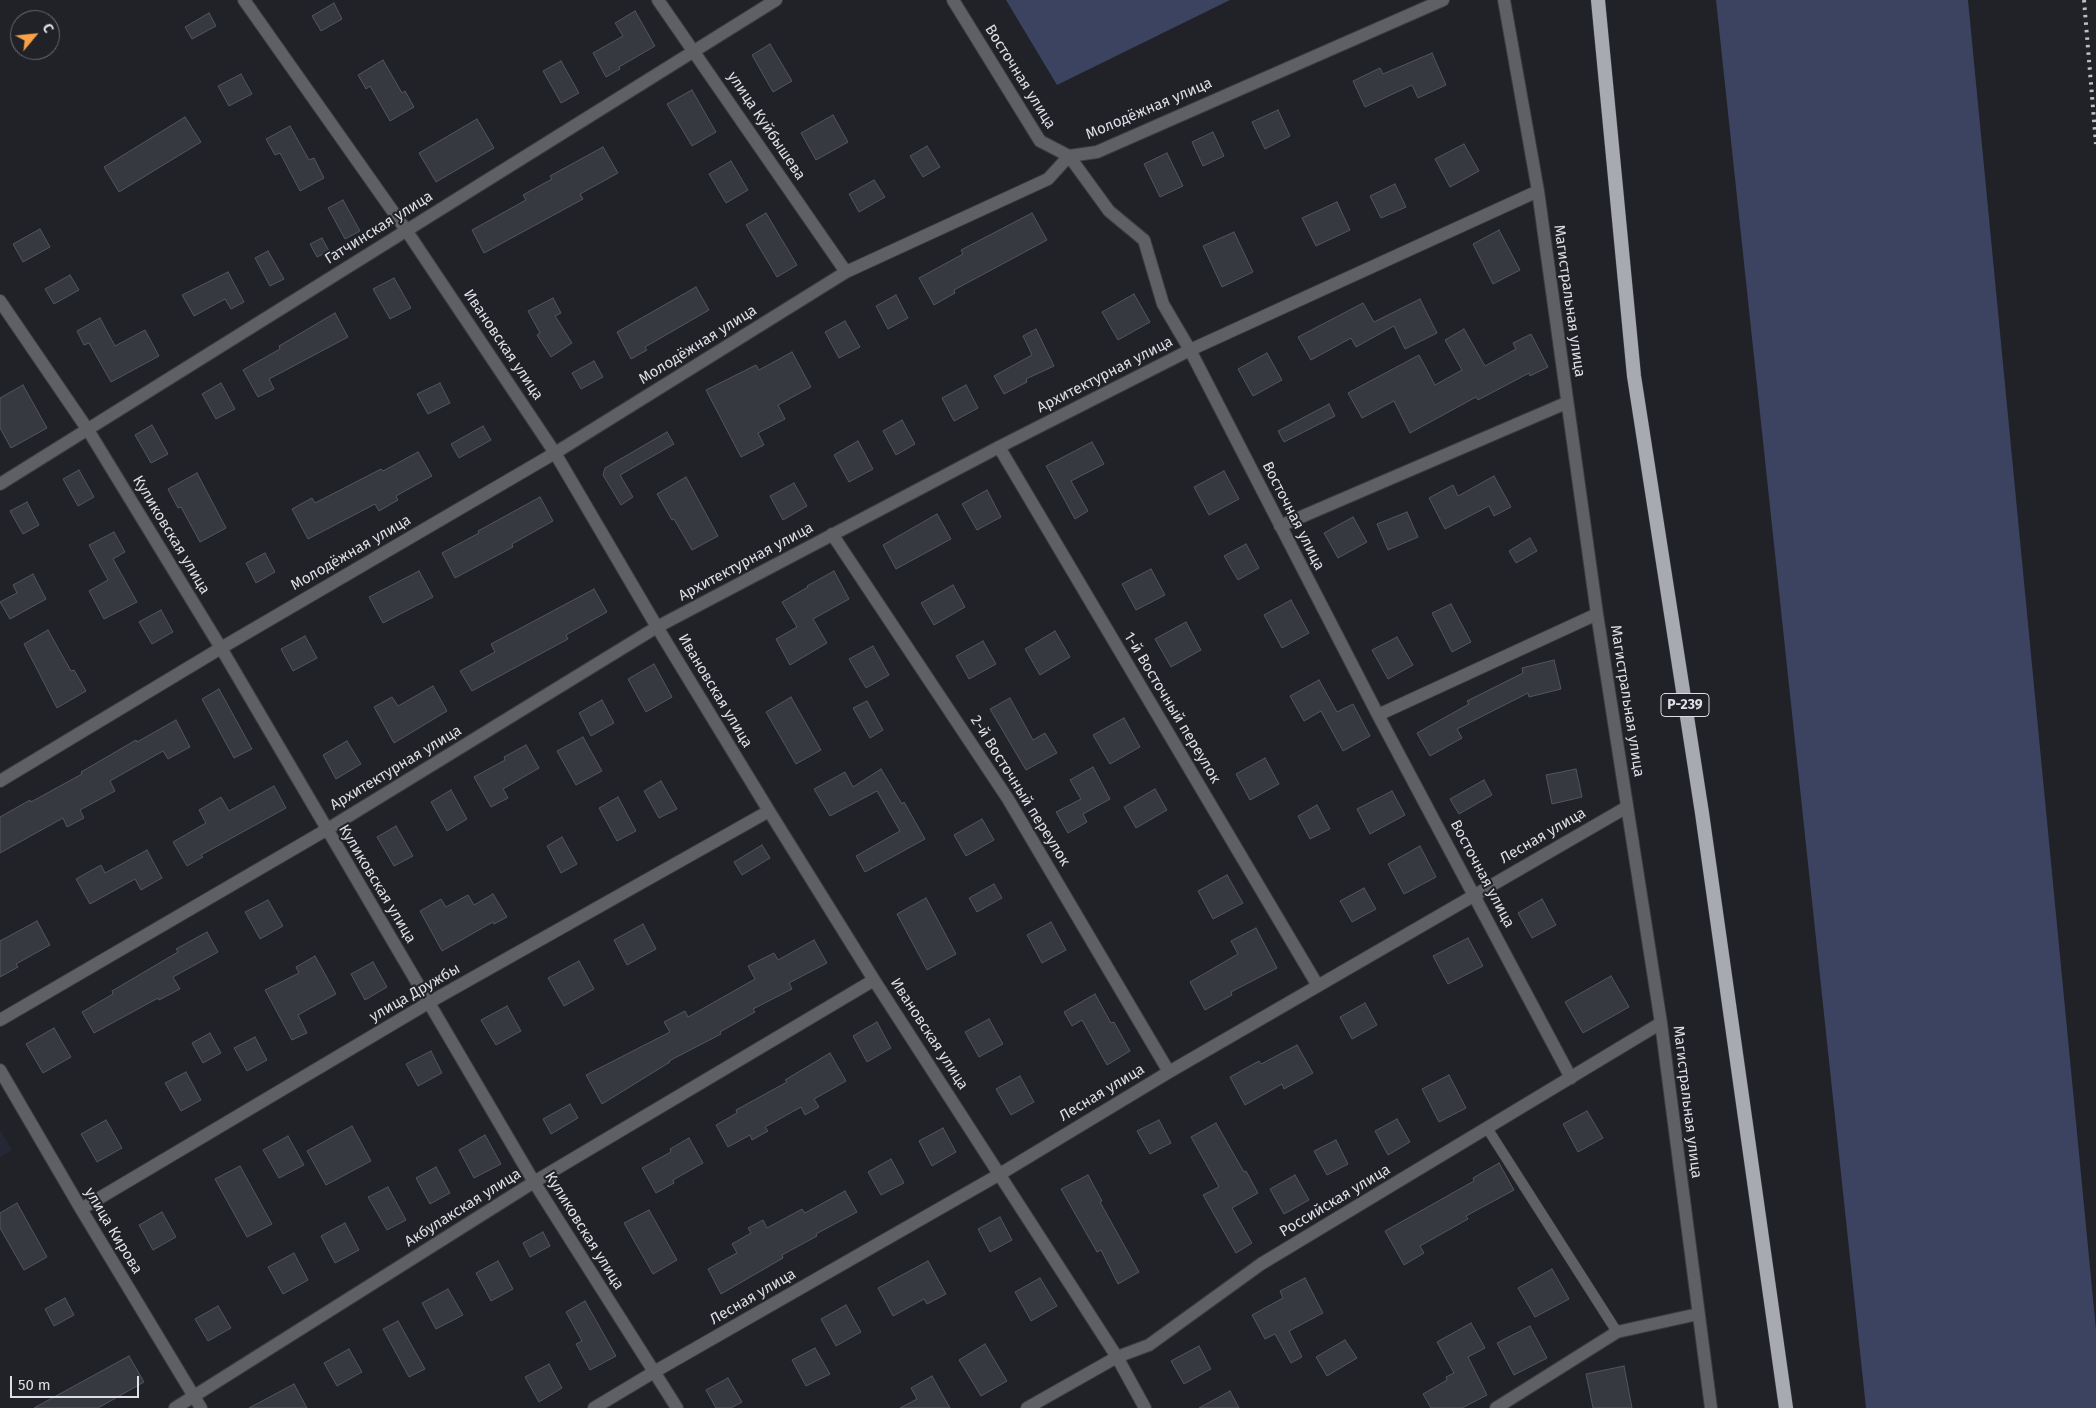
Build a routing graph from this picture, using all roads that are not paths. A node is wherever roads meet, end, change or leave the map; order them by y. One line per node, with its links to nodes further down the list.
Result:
1 (244, 0): 11 (street, Ивановская улица)
2 (658, 0): 8 (street, улица Куйбышева)
3 (776, 0): 8 (street, Гатчинская улица)
4 (952, 0): 9 (street, Восточная улица)
5 (1443, 0): 9 (street, Молодёжная улица)
6 (1504, 0): 10 (street, Магистральная улица)
7 (1598, 0): 55 (highway, Р-239)
8 (695, 51): 11 (street, Гатчинская улица); 12 (street, улица Куйбышева)
9 (1069, 156): 12 (street, Молодёжная улица); 14 (street, Восточная улица)
10 (1538, 191): 14 (street, Архитектурная улица); 15 (street, Магистральная улица)
11 (406, 230): 16 (street, Гатчинская улица); 18 (street, Ивановская улица)
12 (846, 272): 18 (street, Молодёжная улица)
13 (0, 301): 16 (street, Куликовская улица)
14 (1190, 350): 17 (street, Архитектурная улица); 20 (street, Восточная улица)
15 (1566, 403): 20 (street); 22 (street, Магистральная улица)
16 (88, 430): 19 (street, Гатчинская улица); 24 (street, Куликовская улица)
17 (999, 447): 21 (street, Архитектурная улица); 32 (street, 1-й Восточный переулок)
18 (555, 453): 23 (street, Ивановская улица); 24 (street, Молодёжная улица)
19 (0, 484)
20 (1280, 526): 25 (street, Восточная улица)
21 (832, 534): 23 (street, Архитектурная улица); 37 (street, 2-й Восточный переулок)
22 (1597, 614): 25 (street); 27 (street, Магистральная улица)
23 (657, 627): 28 (street, Ивановская улица); 29 (street, Архитектурная улица)
24 (221, 648): 26 (street, Молодёжная улица); 29 (street, Куликовская улица)
25 (1378, 715): 30 (street, Восточная улица)
26 (0, 781)
27 (1627, 807): 30 (street, Лесная улица); 35 (street, Магистральная улица)
28 (769, 811): 31 (street, Ивановская улица); 33 (street, улица Дружбы)
29 (326, 830): 33 (street, Куликовская улица); 34 (street, Архитектурная улица)
30 (1474, 894): 32 (street, Лесная улица); 38 (street, Восточная улица)
31 (874, 980): 40 (street, Ивановская улица); 41 (street, Акбулакская улица)
32 (1318, 986): 37 (street, Лесная улица)
33 (428, 1003): 41 (street, Куликовская улица); 42 (street, улица Дружбы)
34 (0, 1020)
35 (1661, 1023): 38 (street, Российская улица); 43 (street, Магистральная улица)
36 (0, 1070): 42 (street, улица Кирова)
37 (1169, 1072): 40 (street, Лесная улица)
38 (1571, 1078): 39 (street, Российская улица)
39 (1487, 1128): 44 (lane); 45 (street, Российская улица)
40 (1000, 1174): 45 (street, Ивановская улица); 46 (street, Лесная улица)
41 (534, 1182): 46 (street, Куликовская улица); 47 (street, Акбулакская улица)
42 (81, 1209): 47 (street, улица Кирова)
43 (1698, 1314): 44 (street); 54 (street, Магистральная улица)
44 (1617, 1332): 48 (street)
45 (1116, 1357): 52 (street, Российская улица); 53 (street, Ивановская улица)
46 (654, 1372): 50 (street, Лесная улица); 51 (street, Куликовская улица)
47 (198, 1402): 49 (street, Акбулакская улица)
48 (1501, 1407)
49 (175, 1408)
50 (594, 1408)
51 (677, 1408)
52 (1027, 1408)
53 (1145, 1408)
54 (1711, 1408)
55 (1786, 1408)

